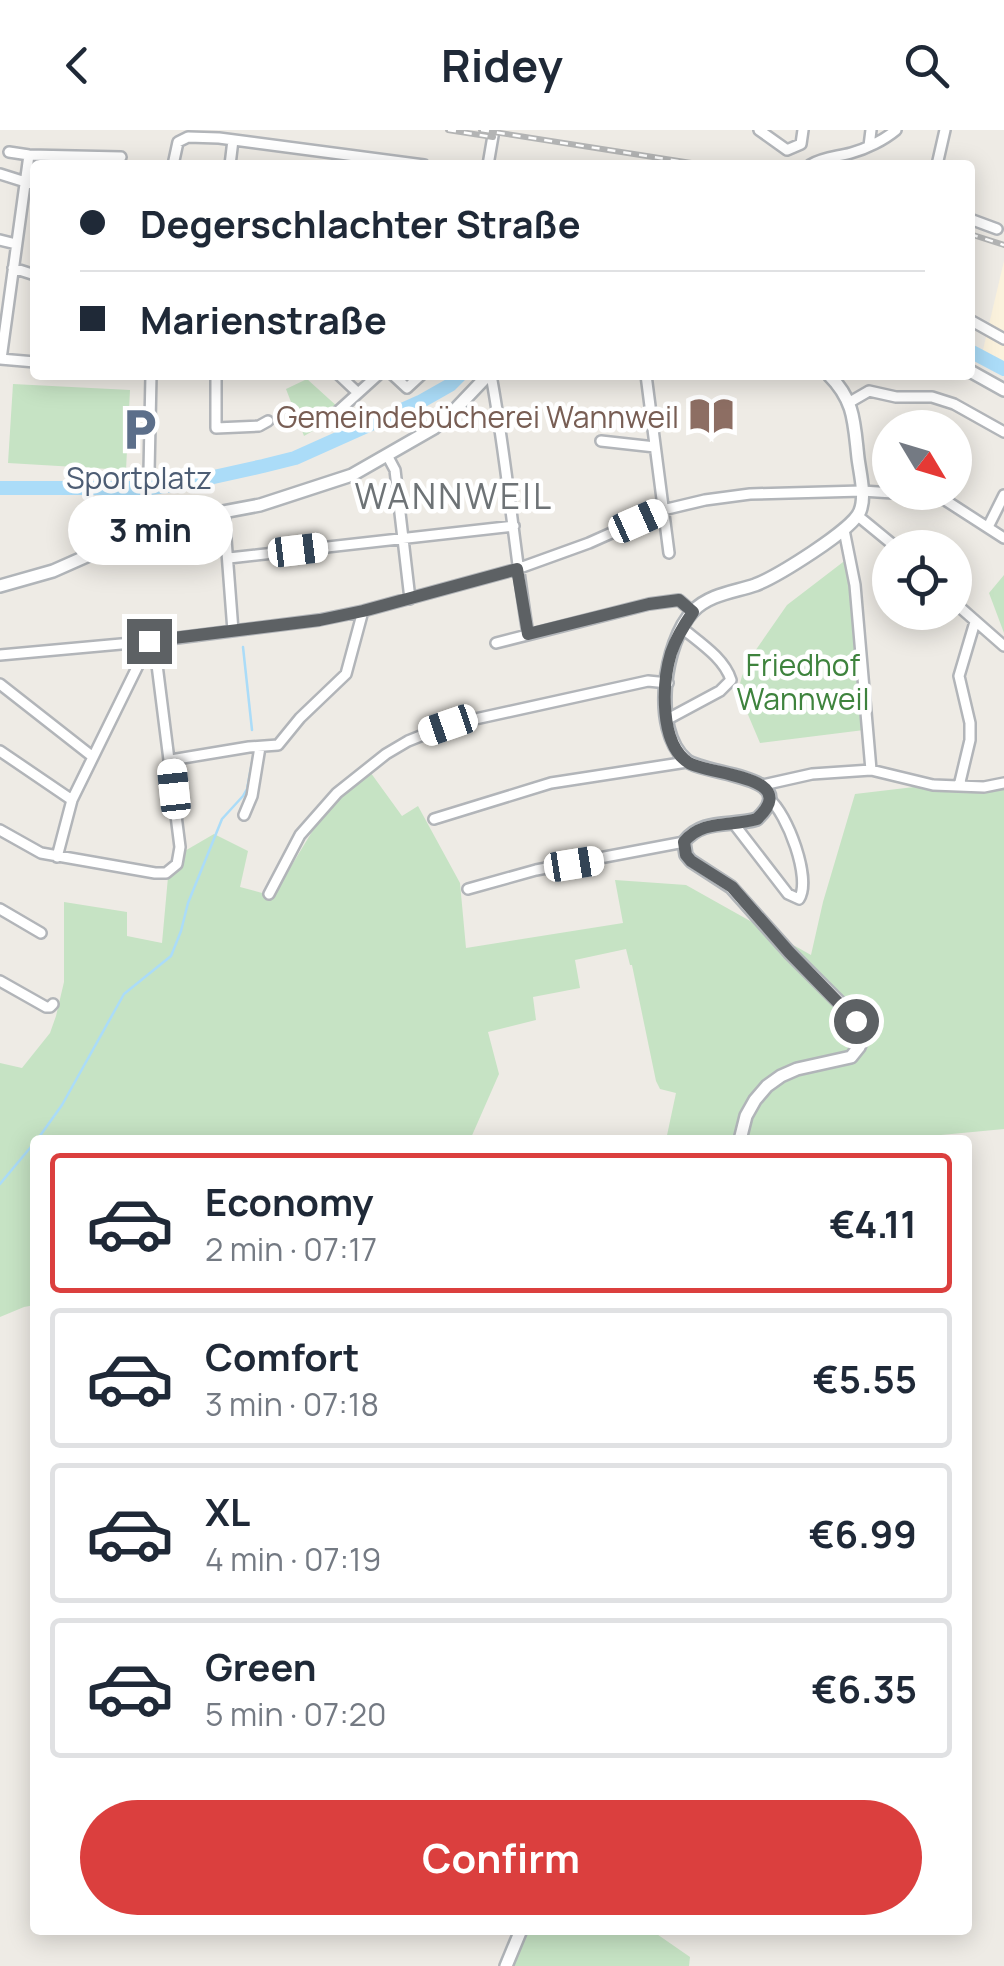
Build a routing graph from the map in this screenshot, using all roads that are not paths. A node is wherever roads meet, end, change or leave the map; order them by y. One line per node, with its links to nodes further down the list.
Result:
1 (759, 130): 2 (street)
2 (802, 130)
3 (870, 130): 8 (street)
4 (896, 130): 8 (street)
5 (945, 130): 17 (street)
6 (494, 131): 15 (street)
7 (233, 140): 12 (street); 13 (street); 14 (street)
8 (869, 146): 16 (street)
9 (9, 152): 10 (street)
10 (29, 155): 11 (street); 19 (street)
11 (121, 157)
12 (174, 160)
13 (231, 160)
14 (352, 160)
15 (489, 160)
16 (821, 160)
17 (938, 160)
18 (0, 174): 19 (street)
19 (30, 183): 23 (street)
20 (975, 222): 21 (street)
21 (996, 229)
22 (0, 240): 23 (street)
23 (16, 244): 24 (street)
24 (13, 268): 25 (street); 26 (street)
25 (30, 273)
26 (5, 284): 29 (street)
27 (975, 323): 28 (street)
28 (1004, 339)
29 (1, 359): 30 (street)
30 (30, 362)
31 (975, 375): 40 (street)
32 (151, 380): 49 (street)
33 (216, 380): 44 (street)
34 (344, 380): 41 (street)
35 (372, 380): 41 (street)
36 (485, 380): 48 (street)
37 (491, 380): 55 (street)
38 (647, 380): 47 (street)
39 (833, 380): 42 (street)
40 (1004, 390)
41 (357, 392): 43 (street)
42 (850, 402): 45 (street); 50 (street)
43 (336, 414)
44 (268, 421)
45 (1004, 432)
46 (601, 441): 47 (street)
47 (656, 447): 52 (street)
48 (387, 455): 53 (street); 59 (street)
49 (149, 472)
50 (862, 491): 52 (street); 54 (street); 56 (street)
51 (1004, 495): 56 (street)
52 (663, 510): 61 (street); 63 (street)
53 (224, 512): 62 (street); 64 (street)
54 (858, 516): 57 (street); 58 (street)
55 (514, 526): 59 (street); 63 (street)
56 (988, 527): 60 (street)
57 (844, 530): 67 (street); 85 (street)
58 (875, 530)
59 (402, 538): 62 (street); 65 (street)
60 (1004, 538)
61 (669, 553)
62 (229, 558): 71 (street)
63 (517, 569): 65 (street); 72 (street)
64 (0, 586)
65 (410, 598): 66 (street)
66 (363, 611): 71 (street); 80 (street)
67 (693, 612): 70 (street); 72 (street)
68 (972, 619): 69 (street)
69 (975, 622): 75 (street); 88 (street)
70 (682, 628): 77 (street); 79 (street)
71 (233, 631): 73 (street)
72 (528, 634): 74 (street)
73 (152, 641): 76 (street); 82 (street); 83 (street)
74 (496, 643)
75 (1004, 646)
76 (0, 656)
77 (668, 683): 79 (street); 98 (street)
78 (0, 684): 82 (street)
79 (666, 720): 84 (street)
80 (260, 747): 83 (street); 91 (street)
81 (0, 751): 90 (street)
82 (93, 757): 90 (street)
83 (171, 760): 96 (street)
84 (687, 762): 87 (street); 92 (street)
85 (871, 770): 87 (street); 88 (street)
86 (1004, 783): 88 (street)
87 (763, 785): 89 (street)
88 (958, 786)
89 (769, 799): 93 (street); 93 (street)
90 (72, 800): 96 (street)
91 (244, 815)
92 (434, 819)
93 (734, 824): 95 (street)
94 (0, 830): 96 (street)
95 (684, 842): 97 (street); 103 (street)
96 (57, 856)
97 (468, 889)
98 (269, 894)
99 (0, 909): 100 (street)
100 (41, 933)
101 (0, 980): 102 (street)
102 (53, 1004)
103 (741, 1135)
104 (519, 1935): 105 (street)
105 (506, 1966)

